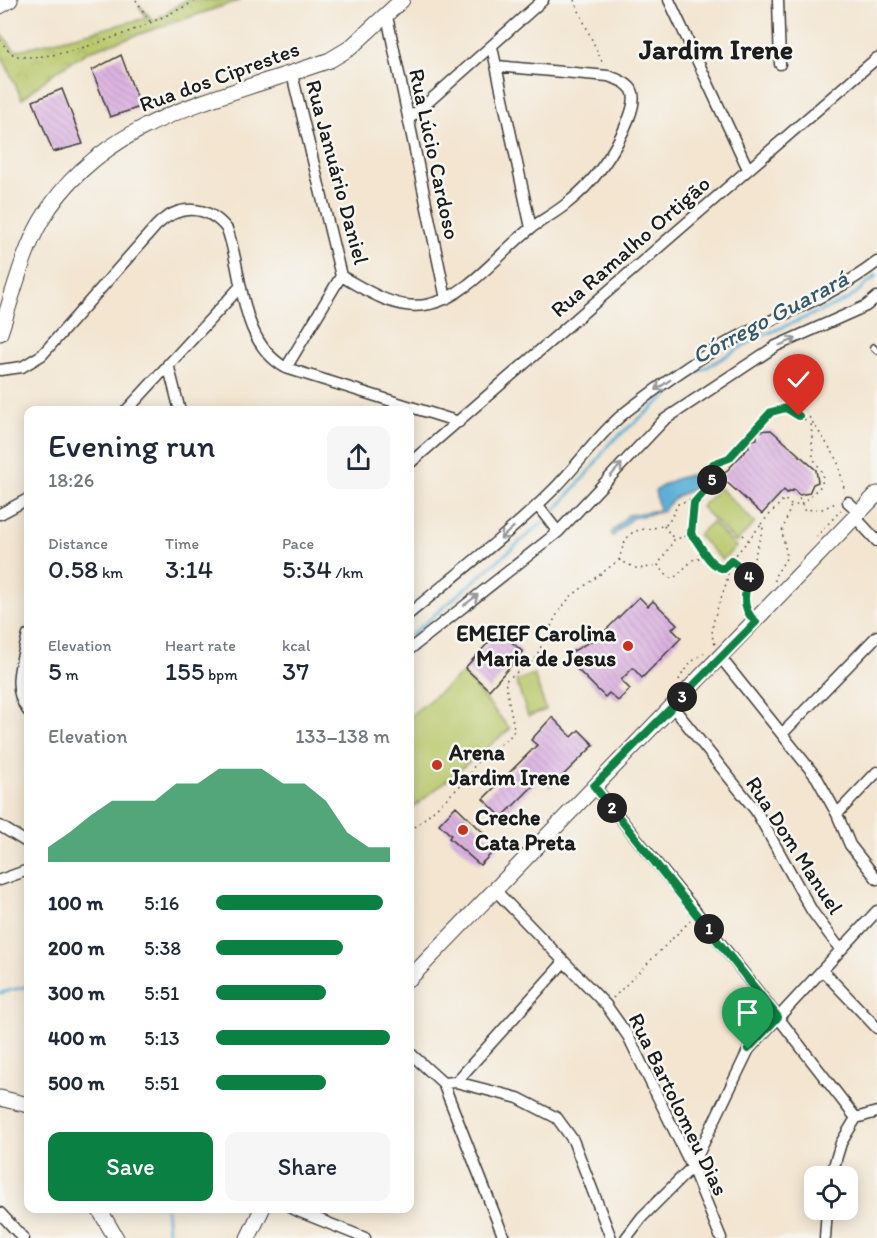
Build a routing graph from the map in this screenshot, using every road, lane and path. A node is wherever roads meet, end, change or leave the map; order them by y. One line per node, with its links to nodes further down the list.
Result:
1 (10, 0): 9 (street)
2 (136, 0): 11 (path)
3 (197, 0): 11 (path)
4 (402, 0): 10 (street, Rua dos Ciprestes)
5 (543, 0): 13 (street)
6 (574, 0): 18 (path)
7 (669, 0): 20 (street)
8 (779, 0): 15 (street)
9 (0, 6)
10 (387, 16): 17 (street, Rua dos Ciprestes); 19 (street, Rua Lúcio Cardoso)
11 (152, 23): 12 (path)
12 (0, 40)
13 (492, 47): 16 (street); 19 (street)
14 (877, 58): 20 (street, Rua Ramalho Ortigão)
15 (780, 64)
16 (496, 66): 18 (street); 21 (street)
17 (292, 74): 23 (street, Rua Januário Daniel); 27 (street, Rua dos Ciprestes)
18 (608, 76): 21 (street)
19 (409, 119): 26 (street, Rua Lúcio Cardoso)
20 (748, 169): 36 (street, Rua Ramalho Ortigão)
21 (531, 228): 26 (street)
22 (877, 262): 42 (street, one-way to 42)
23 (341, 276): 26 (street, Rua Januário Daniel); 29 (street)
24 (240, 287): 28 (street); 29 (street); 30 (street)
25 (877, 297): 49 (street, one-way to 25)
26 (446, 300)
27 (0, 333)
28 (168, 364): 31 (street); 32 (street)
29 (286, 368): 33 (street)
30 (0, 370)
31 (130, 406)
32 (179, 406)
33 (408, 406)
34 (414, 408): 36 (street)
35 (811, 421): 40 (path); 44 (path); 45 (path)
36 (459, 422): 37 (street, Rua Ramalho Ortigão)
37 (414, 460)
38 (797, 493): 44 (path)
39 (877, 494): 45 (street)
40 (698, 497): 48 (path); 50 (path)
41 (24, 501): 46 (street)
42 (537, 505): 49 (street); 63 (street, one-way to 63)
43 (791, 505): 44 (path); 47 (path); 62 (path)
44 (800, 505): 45 (path)
45 (854, 510): 54 (street); 62 (street)
46 (0, 514)
47 (761, 525): 53 (path); 61 (path)
48 (664, 526): 52 (path); 58 (path)
49 (558, 532): 66 (street, one-way to 49)
50 (691, 534): 52 (path); 56 (path)
51 (744, 535): 53 (path)
52 (674, 540): 59 (path)
53 (748, 540): 57 (path)
54 (877, 541)
55 (729, 554): 57 (path)
56 (707, 559): 59 (path); 60 (path)
57 (732, 559): 60 (path); 61 (path)
58 (619, 560): 59 (path); 76 (path)
59 (658, 565)
60 (727, 565): 68 (path)
61 (752, 568): 64 (path)
62 (782, 595): 64 (street)
63 (414, 610)
64 (756, 622): 68 (street)
65 (877, 636): 71 (street)
66 (414, 647)
67 (24, 651): 69 (street)
68 (718, 652): 70 (street); 71 (street)
69 (24, 706)
70 (672, 706): 73 (street); 84 (street, Rua Dom Manuel)
71 (783, 734): 74 (street)
72 (877, 772): 74 (street)
73 (594, 786): 81 (street); 83 (street)
74 (837, 814): 79 (street)
75 (0, 826): 77 (street)
76 (415, 827)
77 (24, 841)
78 (24, 871): 80 (street)
79 (877, 879)
80 (0, 880)
81 (494, 889): 85 (street, Rua Bartolomeu Dias); 87 (street)
82 (877, 911): 84 (street)
83 (697, 913): 88 (path); 89 (street)
84 (840, 949): 86 (street)
85 (563, 963): 88 (street, Rua Bartolomeu Dias); 92 (street)
86 (822, 970): 89 (street); 90 (street)
87 (414, 974)
88 (606, 1005): 99 (street, Rua Bartolomeu Dias)
89 (778, 1017): 97 (street); 99 (street)
90 (877, 1028)
91 (414, 1057): 93 (street)
92 (456, 1082): 93 (street); 110 (street)
93 (443, 1083): 109 (street)
94 (0, 1098): 95 (street)
95 (24, 1104)
96 (877, 1112): 97 (street)
97 (856, 1118): 98 (street)
98 (834, 1166)
99 (692, 1167): 111 (street); 112 (street, Rua Bartolomeu Dias)
100 (0, 1213): 105 (street)
101 (101, 1213): 106 (street)
102 (260, 1213): 107 (street)
103 (303, 1213): 108 (street)
104 (826, 1220): 113 (street)
105 (23, 1238)
106 (116, 1238)
107 (248, 1238)
108 (365, 1238)
109 (504, 1238)
110 (611, 1238)
111 (626, 1238)
112 (721, 1238)
113 (825, 1238)

